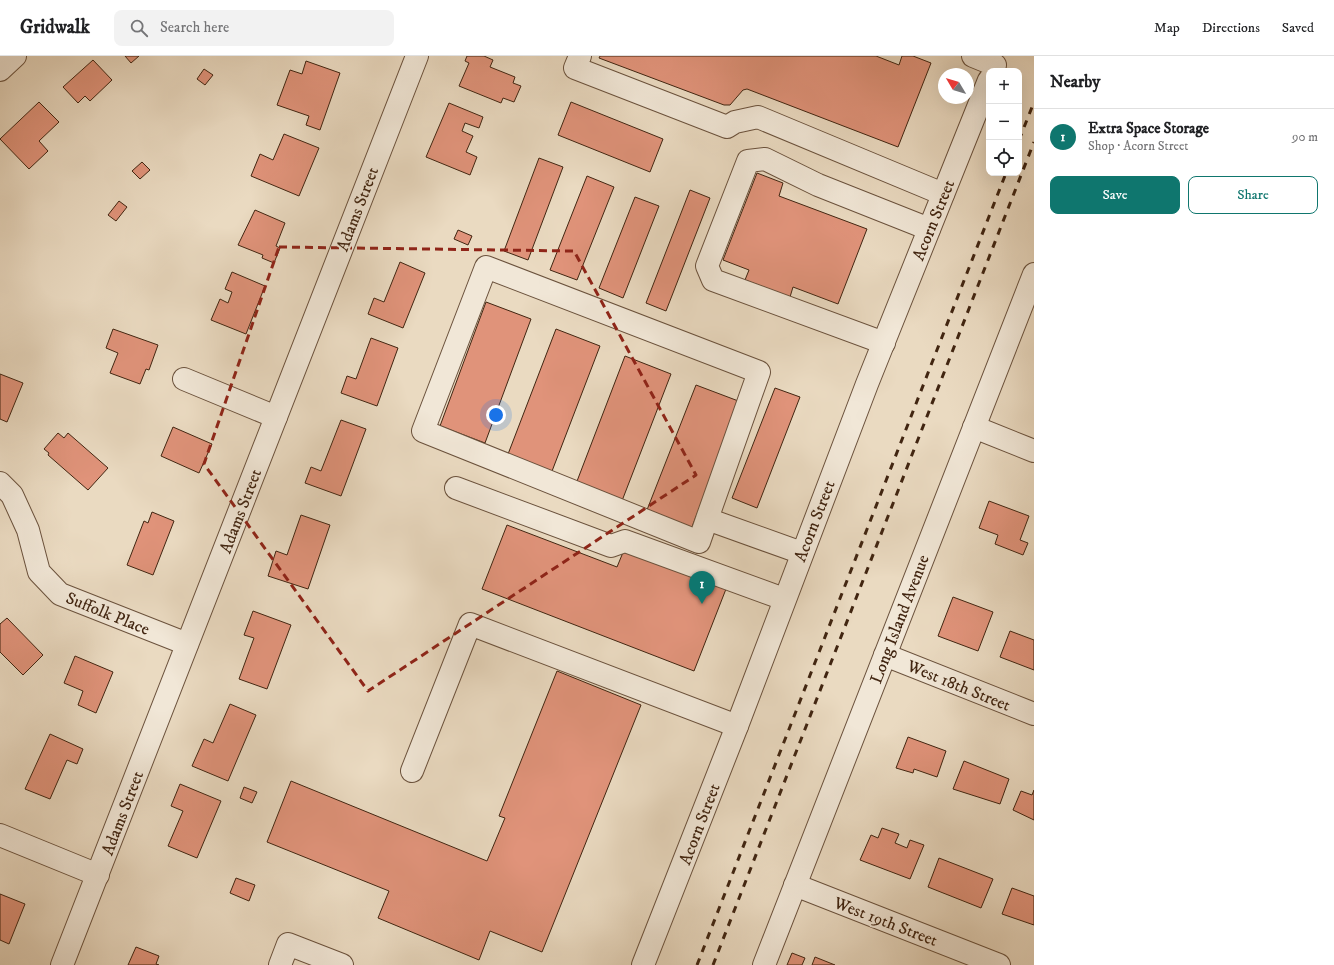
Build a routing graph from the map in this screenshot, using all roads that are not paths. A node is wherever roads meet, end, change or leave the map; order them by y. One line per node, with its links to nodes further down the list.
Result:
1 (15, 56): 6 (street)
2 (417, 56): 13 (street, Adams Street)
3 (580, 56): 8 (street)
4 (973, 56): 5 (street)
5 (994, 68)
6 (0, 70)
7 (986, 88): 8 (street, Acorn Street)
8 (943, 194): 9 (street, Acorn Street)
9 (930, 229): 11 (street, Acorn Street); 11 (street)
10 (1034, 274): 14 (street, Long Island Avenue)
11 (884, 343): 19 (street, Acorn Street)
12 (184, 379): 13 (street)
13 (276, 417): 21 (street, Adams Street)
14 (974, 427): 15 (street); 22 (street, Long Island Avenue)
15 (1034, 451)
16 (0, 483): 21 (street, Suffolk Place)
17 (456, 488): 20 (street)
18 (707, 518): 18 (street); 19 (street)
19 (802, 552): 20 (street, Acorn Street)
20 (784, 599): 24 (street, Acorn Street)
21 (188, 644): 27 (street, Adams Street)
22 (885, 655): 23 (street, West 18th Street); 28 (street, Long Island Avenue)
23 (1034, 714)
24 (737, 726): 25 (street); 32 (street, Acorn Street)
25 (412, 771)
26 (0, 835): 27 (street)
27 (98, 875): 29 (street, Adams Street)
28 (795, 885): 33 (street, Long Island Avenue); 34 (street, West 19th Street)
29 (62, 965)
30 (280, 965): 31 (street)
31 (342, 965)
32 (643, 965)
33 (764, 965)
34 (999, 965)

